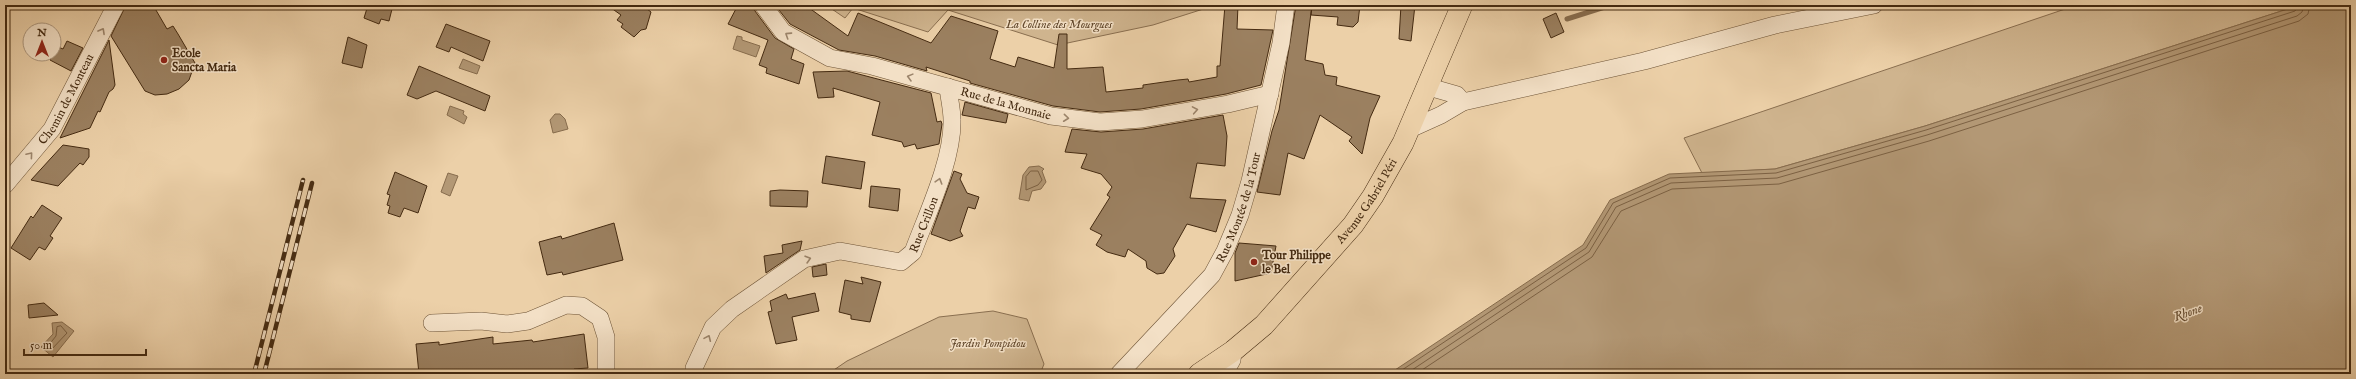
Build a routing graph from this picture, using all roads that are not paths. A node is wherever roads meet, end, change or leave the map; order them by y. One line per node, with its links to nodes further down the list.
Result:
1 (116, 5): 11 (street, Chemin de Monteau, one-way to 1)
2 (763, 5): 6 (street, Rue de la Monnaie, one-way to 2)
3 (1286, 5): 8 (street, Rue Montée de la Tour)
4 (1462, 5): 7 (main road, Avenue Gabriel Péri)
5 (1874, 5): 9 (street)
6 (948, 87): 8 (street, Rue de la Monnaie, one-way to 8); 15 (street, Rue Crillon, one-way to 6)
7 (1429, 87): 9 (street); 10 (main road, Avenue Gabriel Péri)
8 (1270, 94): 16 (street, Rue Montée de la Tour)
9 (1463, 102): 10 (street)
10 (1410, 129): 13 (main road, Avenue Gabriel Péri)
11 (5, 185)
12 (432, 323): 14 (street)
13 (1233, 351): 17 (main road, Avenue Gabriel Péri); 18 (street)
14 (606, 374)
15 (694, 374)
16 (1118, 374)
17 (1199, 374)
18 (1224, 374)

